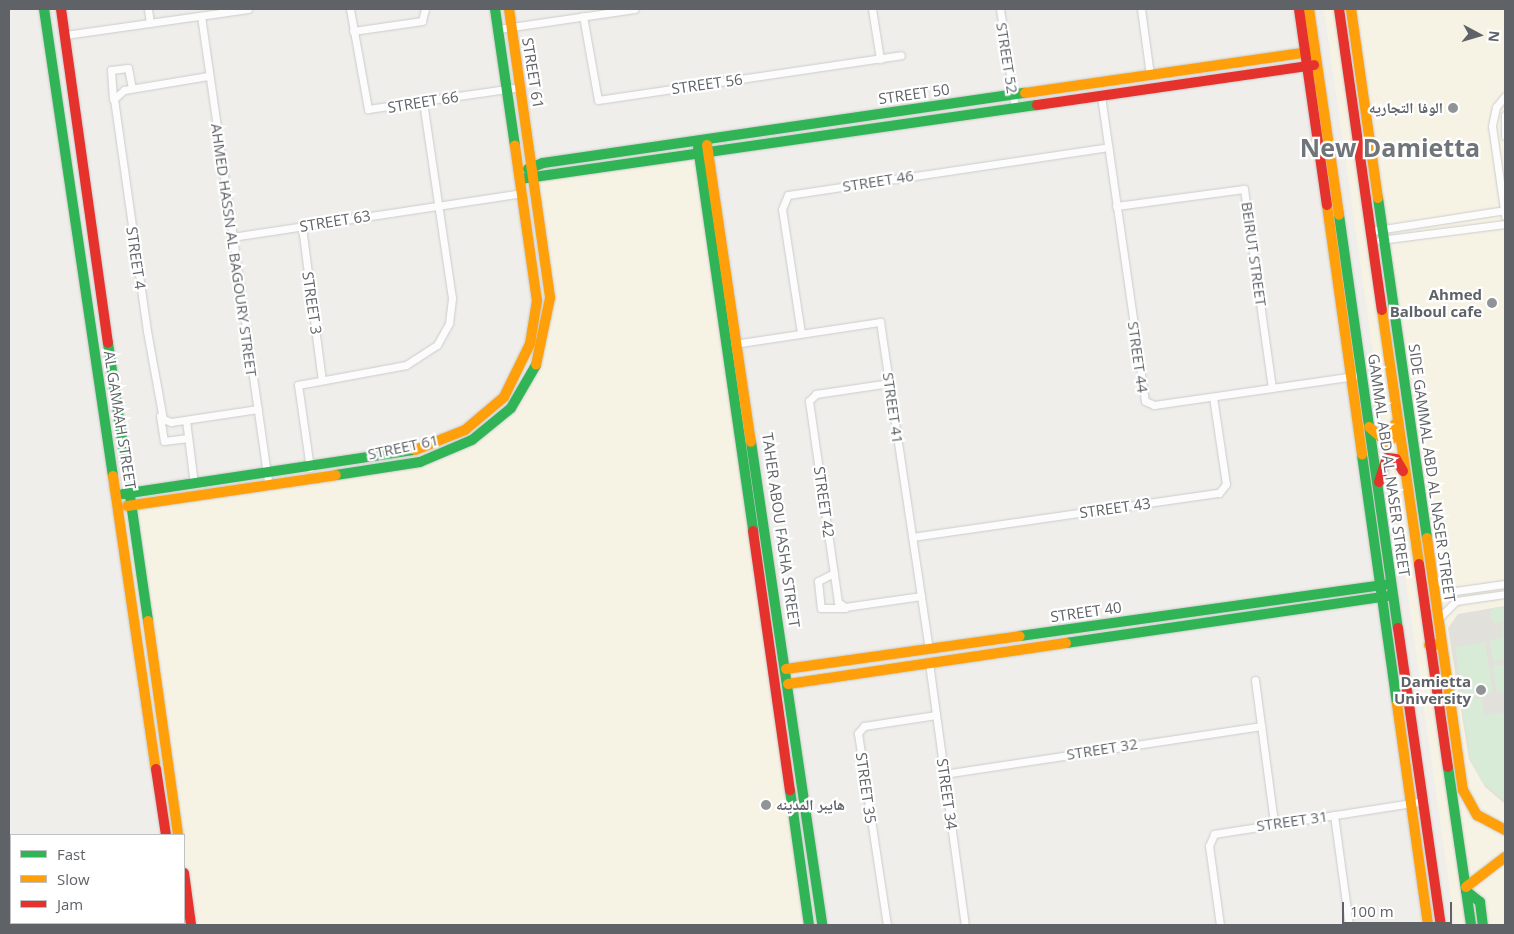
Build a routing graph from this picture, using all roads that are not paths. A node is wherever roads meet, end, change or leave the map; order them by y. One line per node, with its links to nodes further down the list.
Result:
1 (44, 9): 42 (street, AL GAMAAH STREET)
2 (61, 9): 23 (street, AL GAMAAH STREET)
3 (148, 9): 19 (street)
4 (248, 9): 17 (street)
5 (350, 9): 22 (street, STREET 66)
6 (425, 9): 22 (street)
7 (495, 9): 21 (street, STREET 61)
8 (509, 9): 20 (street, STREET 61)
9 (635, 9): 18 (street)
10 (872, 9): 28 (street)
11 (1000, 9): 35 (street, STREET 52)
12 (1141, 9): 30 (street)
13 (1299, 9): 24 (street)
14 (1309, 9): 24 (street, GAMMAL ABD AL NASER STREET)
15 (1339, 9): 27 (street, GAMMAL ABD AL NASER STREET)
16 (1351, 9): 25 (street, SIDE GAMMAL ABD AL NASER STREET)
17 (201, 16): 19 (street); 31 (street, AHMED HASSN AL BAGOURY STREET)
18 (583, 16): 20 (street); 28 (street, STREET 56)
19 (150, 23): 23 (street)
20 (511, 27): 21 (street); 32 (street, STREET 61)
21 (498, 29): 34 (street, STREET 61)
22 (353, 31): 39 (street, STREET 66)
23 (65, 35): 40 (street, AL GAMAAH STREET)
24 (1310, 52): 29 (street, GAMMAL ABD AL NASER STREET); 30 (street, STREET 50)
25 (1357, 53): 27 (street); 58 (street, SIDE GAMMAL ABD AL NASER STREET)
26 (901, 55): 28 (street, STREET 56)
27 (1346, 55): 59 (street, GAMMAL ABD AL NASER STREET)
28 (880, 59)
29 (1312, 66): 36 (street, STREET 50); 66 (street, GAMMAL ABD AL NASER STREET)
30 (1150, 75): 35 (street, STREET 50)
31 (208, 76): 33 (street); 60 (street, AHMED HASSN AL BAGOURY STREET)
32 (520, 87): 34 (street, STREET 66); 48 (street, STREET 61)
33 (132, 88): 38 (street); 38 (street, STREET 4)
34 (506, 89): 39 (street, STREET 66); 49 (street, STREET 61)
35 (1013, 94): 41 (street, STREET 52); 45 (street, STREET 50)
36 (1101, 96): 41 (street, STREET 50); 46 (street, STREET 44)
37 (1505, 96): 54 (street)
38 (113, 102): 73 (street, STREET 4)
39 (423, 102): 51 (street)
40 (75, 108): 42 (street); 86 (street, AL GAMAAH STREET)
41 (1014, 108): 47 (street, STREET 50)
42 (59, 111): 87 (street, AL GAMAAH STREET)
43 (1505, 116): 44 (street)
44 (1505, 136)
45 (702, 140): 47 (street, TAHER ABOU FASHA STREET); 48 (street, STREET 50)
46 (1108, 147): 52 (street, STREET 44); 63 (street, STREET 46)
47 (703, 152): 48 (street, STREET 50); 64 (street, TAHER ABOU FASHA STREET); 65 (street, TAHER ABOU FASHA STREET)
48 (534, 172): 49 (street, STREET 50); 78 (street, STREET 61)
49 (520, 176): 50 (street, STREET 61)
50 (522, 193): 51 (street, STREET 63); 77 (street, STREET 61)
51 (438, 206): 57 (street, STREET 63); 67 (street)
52 (1116, 206): 69 (street, BEIRUT STREET); 70 (street, STREET 44)
53 (1492, 212): 54 (street); 56 (street); 58 (street)
54 (1505, 212)
55 (1505, 224): 56 (street)
56 (1494, 225): 61 (street)
57 (302, 227): 60 (street, STREET 63); 67 (street, STREET 3)
58 (1382, 229): 59 (street); 61 (street, SIDE GAMMAL ABD AL NASER STREET)
59 (1371, 230): 62 (street, GAMMAL ABD AL NASER STREET)
60 (232, 237): 71 (street, AHMED HASSN AL BAGOURY STREET)
61 (1383, 240): 62 (street); 82 (street, SIDE GAMMAL ABD AL NASER STREET)
62 (1372, 241): 72 (street, GAMMAL ABD AL NASER STREET)
63 (801, 333): 64 (street, STREET 41); 68 (street, STREET 41)
64 (738, 343): 65 (street, STREET 41); 104 (street, TAHER ABOU FASHA STREET)
65 (726, 345): 121 (street, TAHER ABOU FASHA STREET)
66 (1355, 376): 69 (street, STREET 44); 75 (street, GAMMAL ABD AL NASER STREET); 95 (street)
67 (322, 380): 79 (street)
68 (890, 384): 90 (street, STREET 41); 91 (street, STREET 42)
69 (1272, 388): 70 (street, STREET 44)
70 (1213, 397): 90 (street, STREET 43)
71 (258, 409): 74 (street); 80 (street, AHMED HASSN AL BAGOURY STREET)
72 (1396, 409): 75 (street); 81 (street, GAMMAL ABD AL NASER STREET)
73 (160, 415): 74 (street); 76 (street, STREET 4)
74 (186, 420): 76 (street)
75 (1368, 425): 85 (street, GAMMAL ABD AL NASER STREET)
76 (188, 438): 83 (street)
77 (401, 454): 78 (street); 79 (street, STREET 61)
78 (404, 464): 84 (street, STREET 61)
79 (310, 468): 80 (street, STREET 61)
80 (267, 474): 83 (street, STREET 61); 84 (street, AHMED HASSN AL BAGOURY STREET)
81 (1406, 480): 82 (street); 85 (street); 101 (street, GAMMAL ABD AL NASER STREET)
82 (1419, 481): 92 (street, SIDE GAMMAL ABD AL NASER STREET)
83 (194, 484): 86 (street, STREET 61)
84 (269, 485): 88 (street, STREET 61)
85 (1378, 488): 94 (street, GAMMAL ABD AL NASER STREET)
86 (130, 493): 87 (street, STREET 61); 88 (street, AL GAMAAH STREET)
87 (116, 496): 89 (street, AL GAMAAH STREET)
88 (132, 506): 89 (street, STREET 61); 116 (street, AL GAMAAH STREET)
89 (118, 508): 115 (street, AL GAMAAH STREET)
90 (912, 537): 97 (street, STREET 41)
91 (834, 573): 98 (street, STREET 42); 98 (street)
92 (1432, 578): 93 (street); 99 (street, SIDE GAMMAL ABD AL NASER STREET)
93 (1505, 584)
94 (1392, 590): 95 (street, STREET 40); 110 (street, GAMMAL ABD AL NASER STREET)
95 (1380, 591): 102 (street, STREET 40); 103 (street, STREET 40); 111 (street)
96 (1505, 594): 99 (street)
97 (921, 596): 98 (street); 102 (street, STREET 41)
98 (845, 608)
99 (1438, 621): 100 (street, SIDE GAMMAL ABD AL NASER STREET)
100 (1441, 644): 101 (street); 114 (street, SIDE GAMMAL ABD AL NASER STREET)
101 (1428, 645): 119 (street, GAMMAL ABD AL NASER STREET)
102 (929, 649): 104 (street, STREET 40)
103 (928, 663): 106 (street, STREET 40); 107 (street, STREET 34)
104 (786, 670): 106 (street, TAHER ABOU FASHA STREET)
105 (1255, 680): 108 (street)
106 (788, 684): 122 (street, TAHER ABOU FASHA STREET)
107 (936, 715): 109 (street, STREET 34); 123 (street, STREET 35)
108 (1261, 726): 109 (street, STREET 32); 113 (street)
109 (944, 774): 124 (street, STREET 34)
110 (1424, 801): 111 (street, STREET 31); 128 (street, GAMMAL ABD AL NASER STREET)
111 (1410, 803): 112 (street, STREET 31); 127 (street)
112 (1334, 815): 113 (street, STREET 31); 126 (street)
113 (1274, 824): 125 (street, STREET 31)
114 (1505, 830)
115 (166, 834)
116 (178, 834)
117 (1505, 857): 119 (street)
118 (185, 880): 120 (street)
119 (1466, 889): 129 (street, GAMMAL ABD AL NASER STREET); 130 (street)
120 (191, 925)
121 (809, 925)
122 (822, 925)
123 (887, 925)
124 (965, 925)
125 (1220, 925)
126 (1349, 925)
127 (1428, 925)
128 (1441, 925)
129 (1471, 925)
130 (1483, 925)

